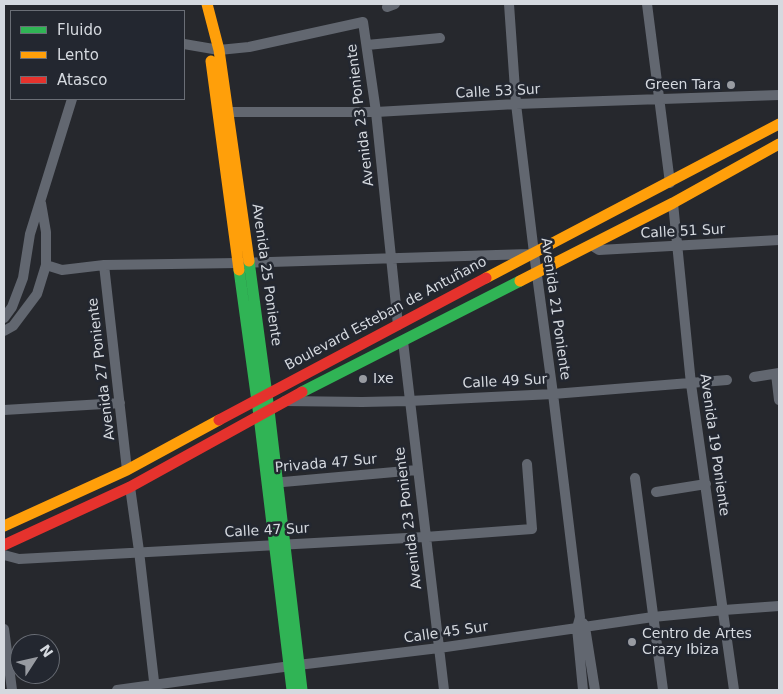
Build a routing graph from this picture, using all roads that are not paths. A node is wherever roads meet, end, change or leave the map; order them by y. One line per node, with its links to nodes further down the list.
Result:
1 (508, 4): 11 (street, Avenida 21 Poniente)
2 (647, 4): 9 (street)
3 (205, 9): 7 (main road, Avenida 25 Poniente)
4 (440, 38): 6 (street)
5 (185, 44): 7 (street)
6 (367, 46): 7 (street, Avenida 23 Poniente); 12 (street, Avenida 23 Poniente)
7 (214, 49): 13 (main road, Avenida 25 Poniente)
8 (779, 95): 9 (street, Calle 53 Sur)
9 (660, 99): 11 (street, Calle 53 Sur); 16 (street)
10 (72, 100): 17 (street)
11 (516, 104): 12 (street, Calle 53 Sur); 22 (street, Avenida 21 Poniente)
12 (376, 112): 13 (street, Calle 53 Sur); 23 (street, Avenida 23 Poniente)
13 (224, 113): 24 (main road, Avenida 25 Poniente)
14 (779, 124): 16 (main road, Boulevard Esteban de Antuñano)
15 (779, 144): 18 (main road)
16 (670, 183): 22 (main road, Boulevard Esteban de Antuñano)
17 (40, 200): 26 (street); 28 (street)
18 (673, 203): 20 (main road); 21 (street, Avenida 19 Poniente)
19 (779, 240): 21 (street, Calle 51 Sur)
20 (590, 245): 21 (street, Calle 51 Sur); 27 (main road)
21 (678, 246): 35 (street, Avenida 19 Poniente)
22 (534, 253): 23 (street); 27 (street, Avenida 21 Poniente); 29 (main road, Boulevard Esteban de Antuñano)
23 (391, 259): 24 (street); 29 (street, Avenida 23 Poniente)
24 (244, 263): 25 (street); 37 (main road, Avenida 25 Poniente)
25 (104, 265): 26 (street); 41 (street, Avenida 27 Poniente)
26 (46, 266): 30 (street)
27 (536, 272): 31 (main road); 36 (street, Avenida 21 Poniente)
28 (4, 318)
29 (398, 324): 37 (main road, Boulevard Esteban de Antuñano)
30 (4, 331)
31 (403, 342): 39 (main road); 40 (street, Avenida 23 Poniente)
32 (778, 373): 33 (street); 38 (street)
33 (754, 378)
34 (726, 380): 35 (street, Calle 49 Sur)
35 (691, 384): 36 (street, Calle 49 Sur); 49 (street, Avenida 19 Poniente)
36 (553, 394): 40 (street, Calle 49 Sur); 61 (street, Avenida 21 Poniente)
37 (262, 398): 43 (main road, Avenida 25 Poniente); 45 (main road, Boulevard Esteban de Antuñano)
38 (779, 400)
39 (284, 401): 40 (street, Calle 49 Sur); 43 (main road)
40 (410, 401): 46 (street, Avenida 23 Poniente)
41 (120, 404): 42 (street); 45 (street, Avenida 27 Poniente)
42 (4, 410)
43 (264, 413): 48 (main road, Avenida 25 Poniente); 50 (main road)
44 (527, 464): 53 (street, Calle 47 Sur)
45 (127, 470): 52 (main road, Boulevard Esteban de Antuñano)
46 (417, 470): 48 (street, Privada 47 Sur); 53 (street, Avenida 23 Poniente)
47 (635, 478): 60 (street)
48 (272, 483): 54 (main road, Avenida 25 Poniente)
49 (706, 484): 51 (street); 59 (street, Avenida 19 Poniente)
50 (130, 487): 55 (main road); 56 (street)
51 (656, 492)
52 (4, 526)
53 (425, 537): 54 (street, Calle 47 Sur); 63 (street, Avenida 23 Poniente)
54 (278, 544): 56 (street, Calle 47 Sur); 64 (main road, Avenida 25 Poniente)
55 (4, 545)
56 (139, 552): 57 (street, Calle 47 Sur); 65 (street)
57 (4, 555)
58 (779, 606): 59 (street, Calle 45 Sur)
59 (724, 610): 60 (street, Calle 45 Sur); 74 (street, Avenida 19 Poniente)
60 (653, 617): 61 (street, Calle 45 Sur); 73 (street)
61 (581, 624): 63 (street, Calle 45 Sur); 71 (street, Avenida 21 Poniente); 72 (street, Avenida 21 Poniente)
62 (4, 630): 66 (street)
63 (439, 648): 64 (street, Calle 45 Sur); 70 (street, Avenida 23 Poniente)
64 (293, 665): 65 (street, Calle 45 Sur); 68 (main road, Avenida 25 Poniente); 69 (main road, Avenida 25 Poniente)
65 (154, 688): 67 (street, Calle 45 Sur)
66 (12, 690)
67 (117, 690)
68 (292, 690)
69 (302, 690)
70 (444, 690)
71 (584, 690)
72 (595, 690)
73 (663, 690)
74 (734, 690)

